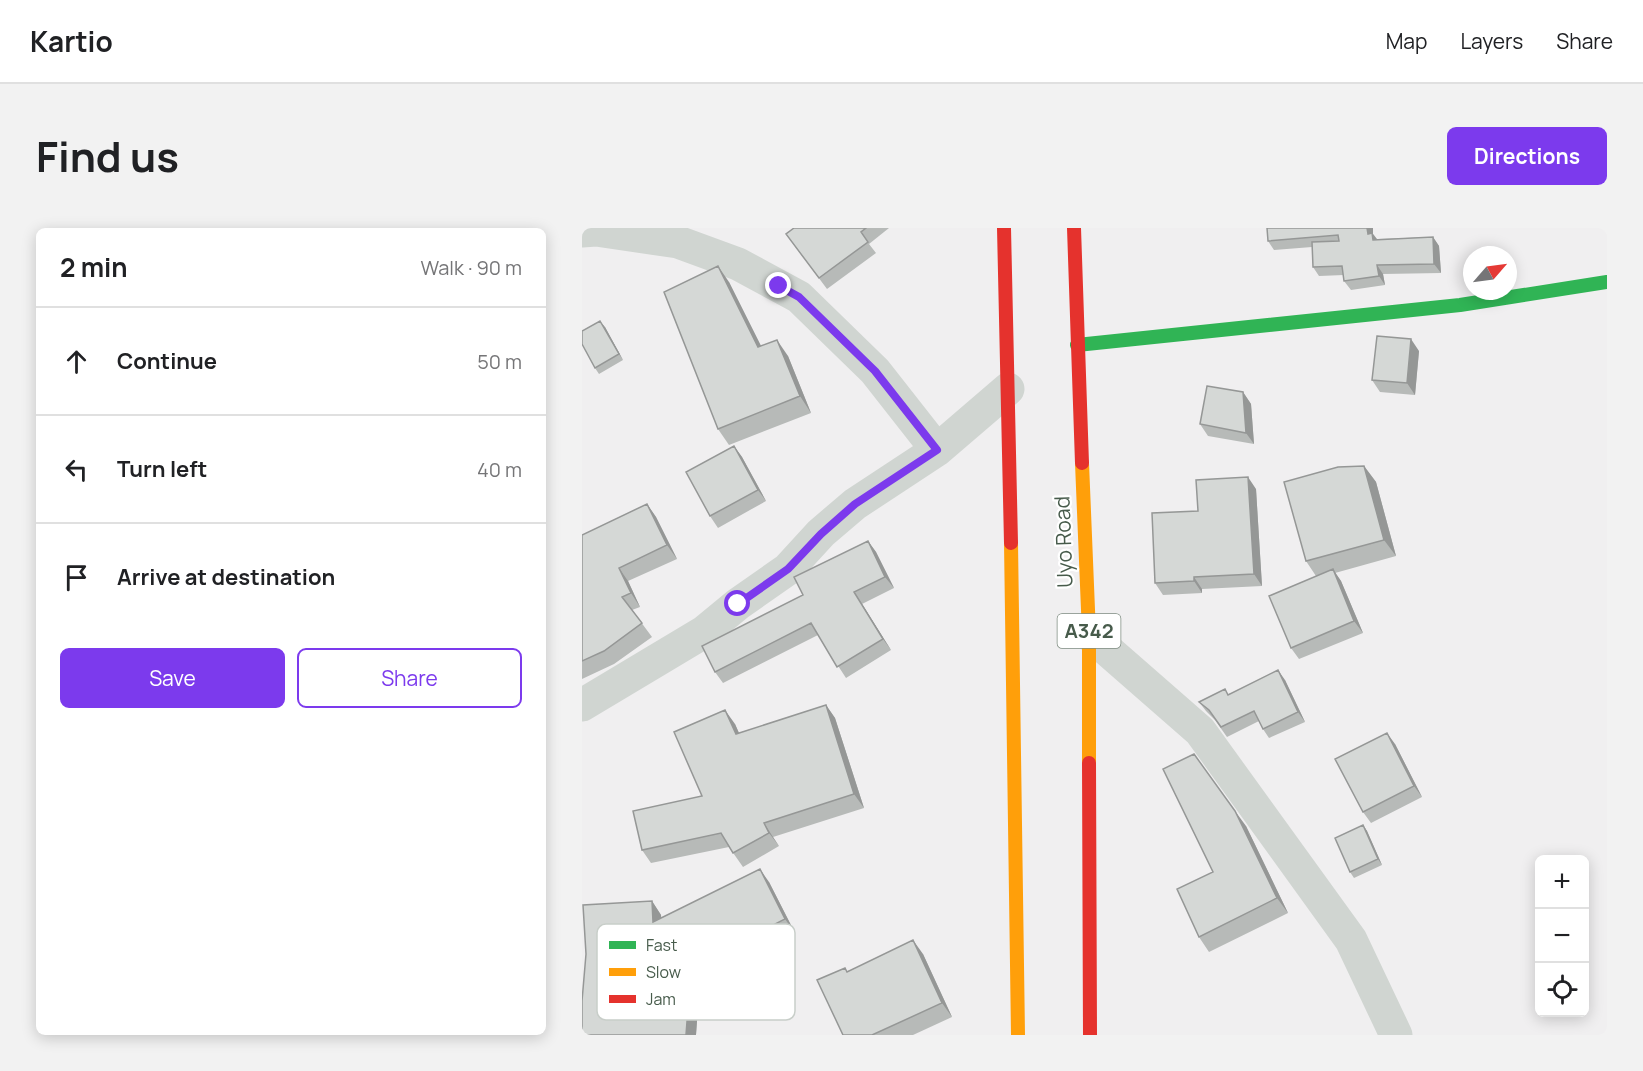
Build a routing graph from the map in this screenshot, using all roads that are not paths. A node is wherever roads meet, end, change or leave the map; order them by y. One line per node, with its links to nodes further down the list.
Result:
1 (1004, 228): 6 (main road)
2 (1074, 228): 5 (main road, Uyo Road / A342)
3 (591, 230): 7 (street)
4 (1607, 282): 5 (main road)
5 (1077, 345): 8 (main road, Uyo Road / A342)
6 (1008, 389): 7 (street); 10 (main road)
7 (937, 450): 9 (street)
8 (1089, 634): 11 (main road, Uyo Road / A342); 12 (street)
9 (582, 705)
10 (1018, 1035)
11 (1090, 1035)
12 (1396, 1035)

